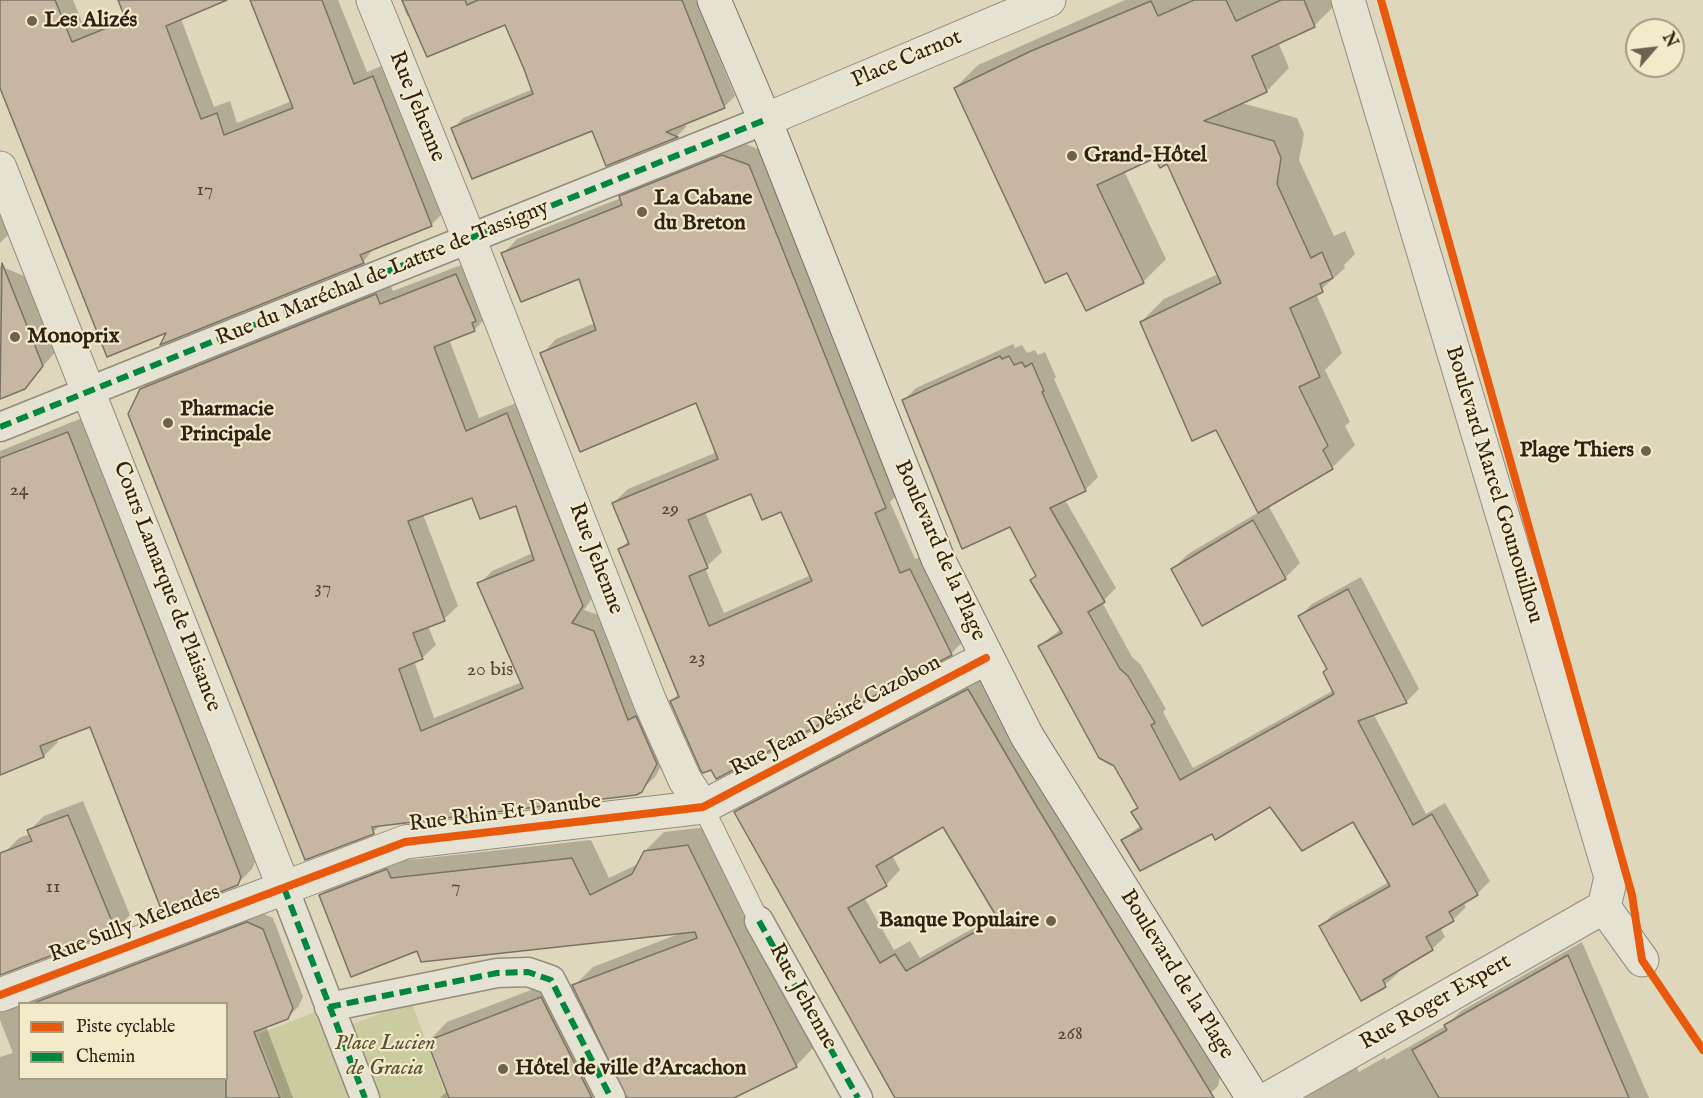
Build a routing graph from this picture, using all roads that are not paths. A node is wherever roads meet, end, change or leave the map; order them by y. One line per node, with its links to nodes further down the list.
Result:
1 (373, 0): 7 (street, Rue Jehenne)
2 (714, 0): 5 (street, Boulevard de la Plage)
3 (1049, 0): 5 (street, Place Carnot)
4 (1348, 0): 13 (street, Boulevard Marcel Gounouilhou)
5 (765, 120): 7 (street, Rue du Maréchal de Lattre de Tassigny); 10 (street, Boulevard de la Plage)
6 (0, 168): 8 (street, Cours Lamarque de Plaisance)
7 (470, 240): 8 (street, Rue du Maréchal de Lattre de Tassigny); 11 (street, Rue Jehenne)
8 (89, 392): 9 (street, Rue du Maréchal de Lattre de Tassigny); 12 (street, Cours Lamarque de Plaisance)
9 (0, 427)
10 (986, 658): 11 (street, Rue Jean Désiré Cazobon); 21 (street, Boulevard de la Plage)
11 (703, 807): 12 (street, Rue Rhin Et Danube); 14 (lane, Rue Jehenne)
12 (284, 888): 16 (street, Rue Sully Melendes); 17 (street, Cours Lamarque de Plaisance)
13 (1604, 907): 15 (street); 22 (street, Rue Roger Expert)
14 (759, 921): 20 (street, Rue Jehenne)
15 (1642, 960)
16 (0, 995)
17 (329, 1007): 18 (street); 19 (street)
18 (365, 1098)
19 (611, 1098)
20 (858, 1098)
21 (1253, 1098)
22 (1269, 1098)

